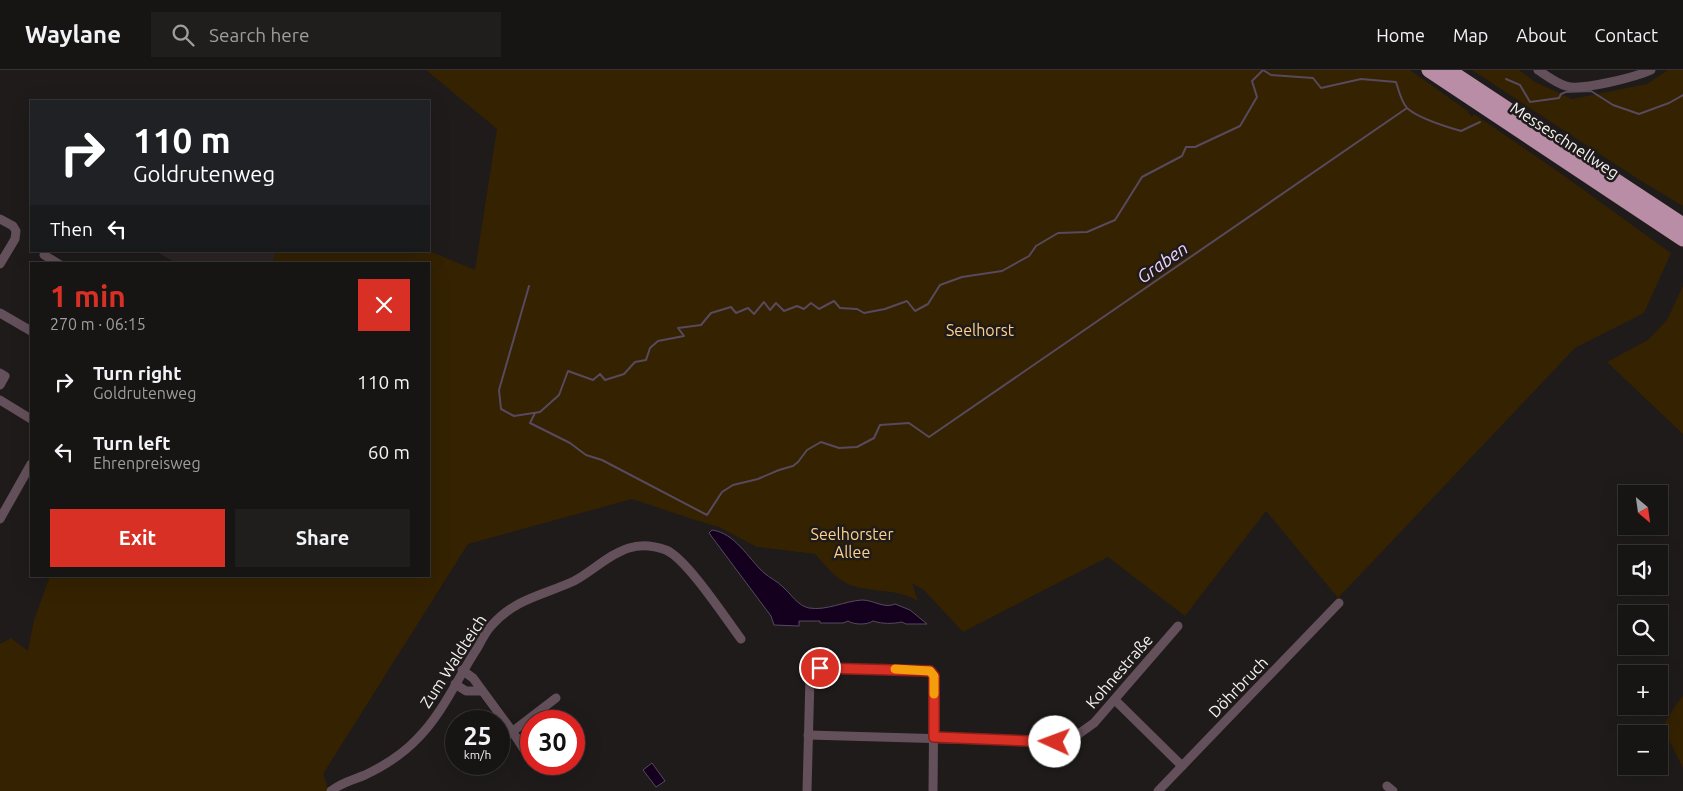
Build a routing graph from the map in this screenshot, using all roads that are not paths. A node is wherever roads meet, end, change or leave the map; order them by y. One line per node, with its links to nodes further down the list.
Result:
1 (1429, 70): 5 (highway, Messeschnellweg)
2 (1448, 70): 6 (highway, Messeschnellweg)
3 (1538, 70): 4 (street)
4 (1651, 70)
5 (1601, 185): 10 (highway, Messeschnellweg); 11 (highway)
6 (1664, 213): 8 (highway); 9 (highway, Messeschnellweg)
7 (0, 219): 14 (street)
8 (1683, 221)
9 (1683, 225)
10 (1683, 239)
11 (1683, 250)
12 (44, 255): 13 (street)
13 (56, 262)
14 (0, 264)
15 (0, 313): 16 (street)
16 (30, 330)
17 (0, 373): 18 (street)
18 (0, 385)
19 (0, 400): 20 (street)
20 (30, 419)
21 (30, 465): 22 (street)
22 (4, 503): 23 (street)
23 (0, 520)
24 (1339, 603): 36 (street, Döhrbruch)
25 (1178, 626): 31 (street, Kohnestraße)
26 (741, 639): 27 (street, Zum Waldteich)
27 (462, 670): 28 (street, Zum Waldteich); 29 (street)
28 (455, 684): 29 (street); 37 (street, Zum Waldteich)
29 (482, 691): 32 (street)
30 (556, 698): 32 (street)
31 (1115, 700): 34 (street, Kohnestraße); 36 (street)
32 (512, 731): 35 (street)
33 (808, 735): 34 (street, Kohnestraße); 34 (street); 38 (street)
34 (934, 737): 39 (street)
35 (520, 743)
36 (1182, 766): 40 (street, Döhrbruch)
37 (332, 791)
38 (807, 791)
39 (933, 791)
40 (1158, 791)

